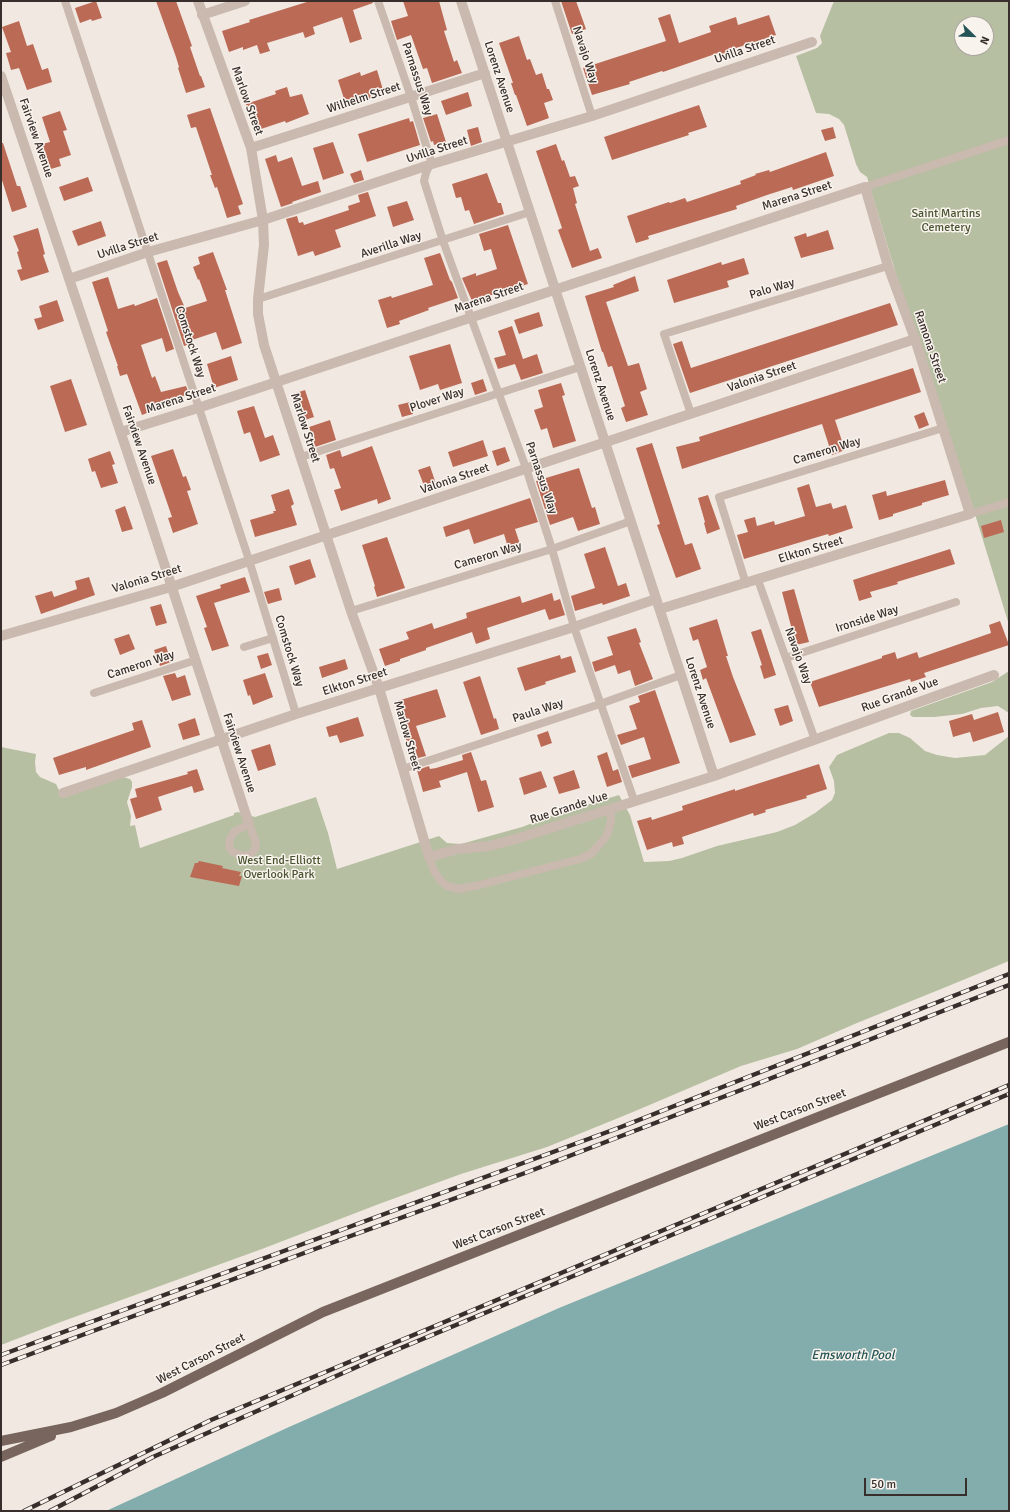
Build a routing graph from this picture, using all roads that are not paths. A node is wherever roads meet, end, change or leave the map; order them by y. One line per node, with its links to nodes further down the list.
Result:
1 (65, 1): 21 (lane, Comstock Way)
2 (198, 1): 7 (street, Marlow Street)
3 (245, 1): 7 (street)
4 (378, 1): 11 (lane, Parnassus Way)
5 (461, 1): 9 (street, Lorenz Avenue)
6 (555, 1): 12 (lane, Navajo Way)
7 (202, 15): 15 (street, Marlow Street)
8 (812, 42): 12 (street, Uvilla Street)
9 (485, 73): 11 (street, Wilhelm Street); 14 (street, Lorenz Avenue)
10 (1, 76): 23 (street, Fairview Avenue)
11 (411, 97): 15 (street, Wilhelm Street); 16 (lane, Parnassus Way)
12 (592, 116): 14 (street, Uvilla Street)
13 (1009, 140): 17 (lane)
14 (507, 142): 16 (street, Uvilla Street); 18 (street, Lorenz Avenue)
15 (251, 148): 19 (street, Marlow Street)
16 (430, 165): 19 (street, Uvilla Street); 20 (lane, Parnassus Way)
17 (865, 187): 22 (street, Ramona Street); 24 (street, Marena Street)
18 (530, 212): 20 (lane, Averilla Way); 24 (street, Lorenz Avenue)
19 (263, 220): 21 (street, Uvilla Street); 25 (street, Marlow Street)
20 (443, 241): 25 (lane, Averilla Way); 26 (lane, Parnassus Way)
21 (148, 252): 23 (street, Uvilla Street); 31 (lane, Comstock Way)
22 (888, 266): 27 (street, Ramona Street); 32 (lane, Palo Way)
23 (69, 278): 34 (street, Fairview Avenue)
24 (554, 290): 26 (street, Marena Street); 28 (street, Lorenz Avenue)
25 (258, 299): 29 (street, Marlow Street)
26 (472, 318): 29 (street, Marena Street); 30 (lane, Parnassus Way)
27 (914, 339): 32 (street, Valonia Street); 33 (street, Ramona Street)
28 (580, 367): 30 (lane, Plover Way); 35 (street, Lorenz Avenue)
29 (276, 381): 31 (street, Marena Street); 36 (street, Marlow Street)
30 (498, 393): 36 (lane, Plover Way); 37 (lane, Parnassus Way)
31 (198, 408): 34 (street, Marena Street); 43 (lane, Comstock Way)
32 (691, 414): 35 (street, Valonia Street)
33 (943, 428): 39 (street, Ramona Street); 45 (lane, Cameron Way)
34 (121, 432): 46 (street, Fairview Avenue)
35 (605, 443): 37 (street, Valonia Street); 40 (street, Lorenz Avenue)
36 (302, 457): 41 (street, Marlow Street)
37 (526, 468): 41 (street, Valonia Street); 42 (lane, Parnassus Way)
38 (1009, 502): 39 (lane)
39 (970, 514): 44 (street, Elkton Street)
40 (631, 521): 42 (lane, Cameron Way); 47 (street, Lorenz Avenue)
41 (326, 536): 43 (street, Valonia Street); 50 (street, Marlow Street)
42 (552, 549): 50 (lane, Cameron Way); 51 (lane, Parnassus Way)
43 (249, 560): 46 (street, Valonia Street); 53 (lane, Comstock Way)
44 (758, 580): 45 (street, Elkton Street); 55 (lane, Navajo Way)
45 (746, 584): 49 (street, Elkton Street)
46 (171, 587): 52 (street, Valonia Street); 56 (street, Fairview Avenue)
47 (656, 599): 49 (street, Lorenz Avenue); 51 (street, Elkton Street)
48 (956, 602): 55 (lane, Ironside Way)
49 (660, 609): 58 (street, Lorenz Avenue)
50 (351, 610): 59 (street, Marlow Street)
51 (574, 627): 59 (street, Elkton Street); 61 (lane, Parnassus Way)
52 (1, 636)
53 (273, 638): 54 (lane); 62 (lane, Comstock Way)
54 (244, 647)
55 (786, 658): 64 (lane, Navajo Way)
56 (196, 660): 60 (lane, Cameron Way); 63 (street, Fairview Avenue)
57 (994, 674): 64 (street, Rue Grande Vue)
58 (681, 675): 61 (lane, Paula Way); 66 (street, Lorenz Avenue)
59 (379, 688): 62 (street, Elkton Street); 65 (street, Marlow Street)
60 (94, 692)
61 (600, 704): 65 (lane, Paula Way); 68 (lane, Parnassus Way)
62 (296, 714): 63 (street, Elkton Street)
63 (221, 740): 67 (street, Elkton Street); 70 (street, Fairview Avenue)
64 (815, 740): 66 (street, Rue Grande Vue)
65 (403, 769): 71 (street, Marlow Street)
66 (714, 776): 68 (street, Rue Grande Vue)
67 (63, 793)
68 (634, 800): 69 (street, Rue Grande Vue)
69 (611, 809): 71 (street, Rue Grande Vue); 71 (lane)
70 (249, 824)
71 (429, 857)
72 (1009, 1042): 73 (main road, West Carson Street)
73 (71, 1427): 74 (main road, West Carson Street); 75 (main road)
74 (3, 1441)
75 (1, 1457)

